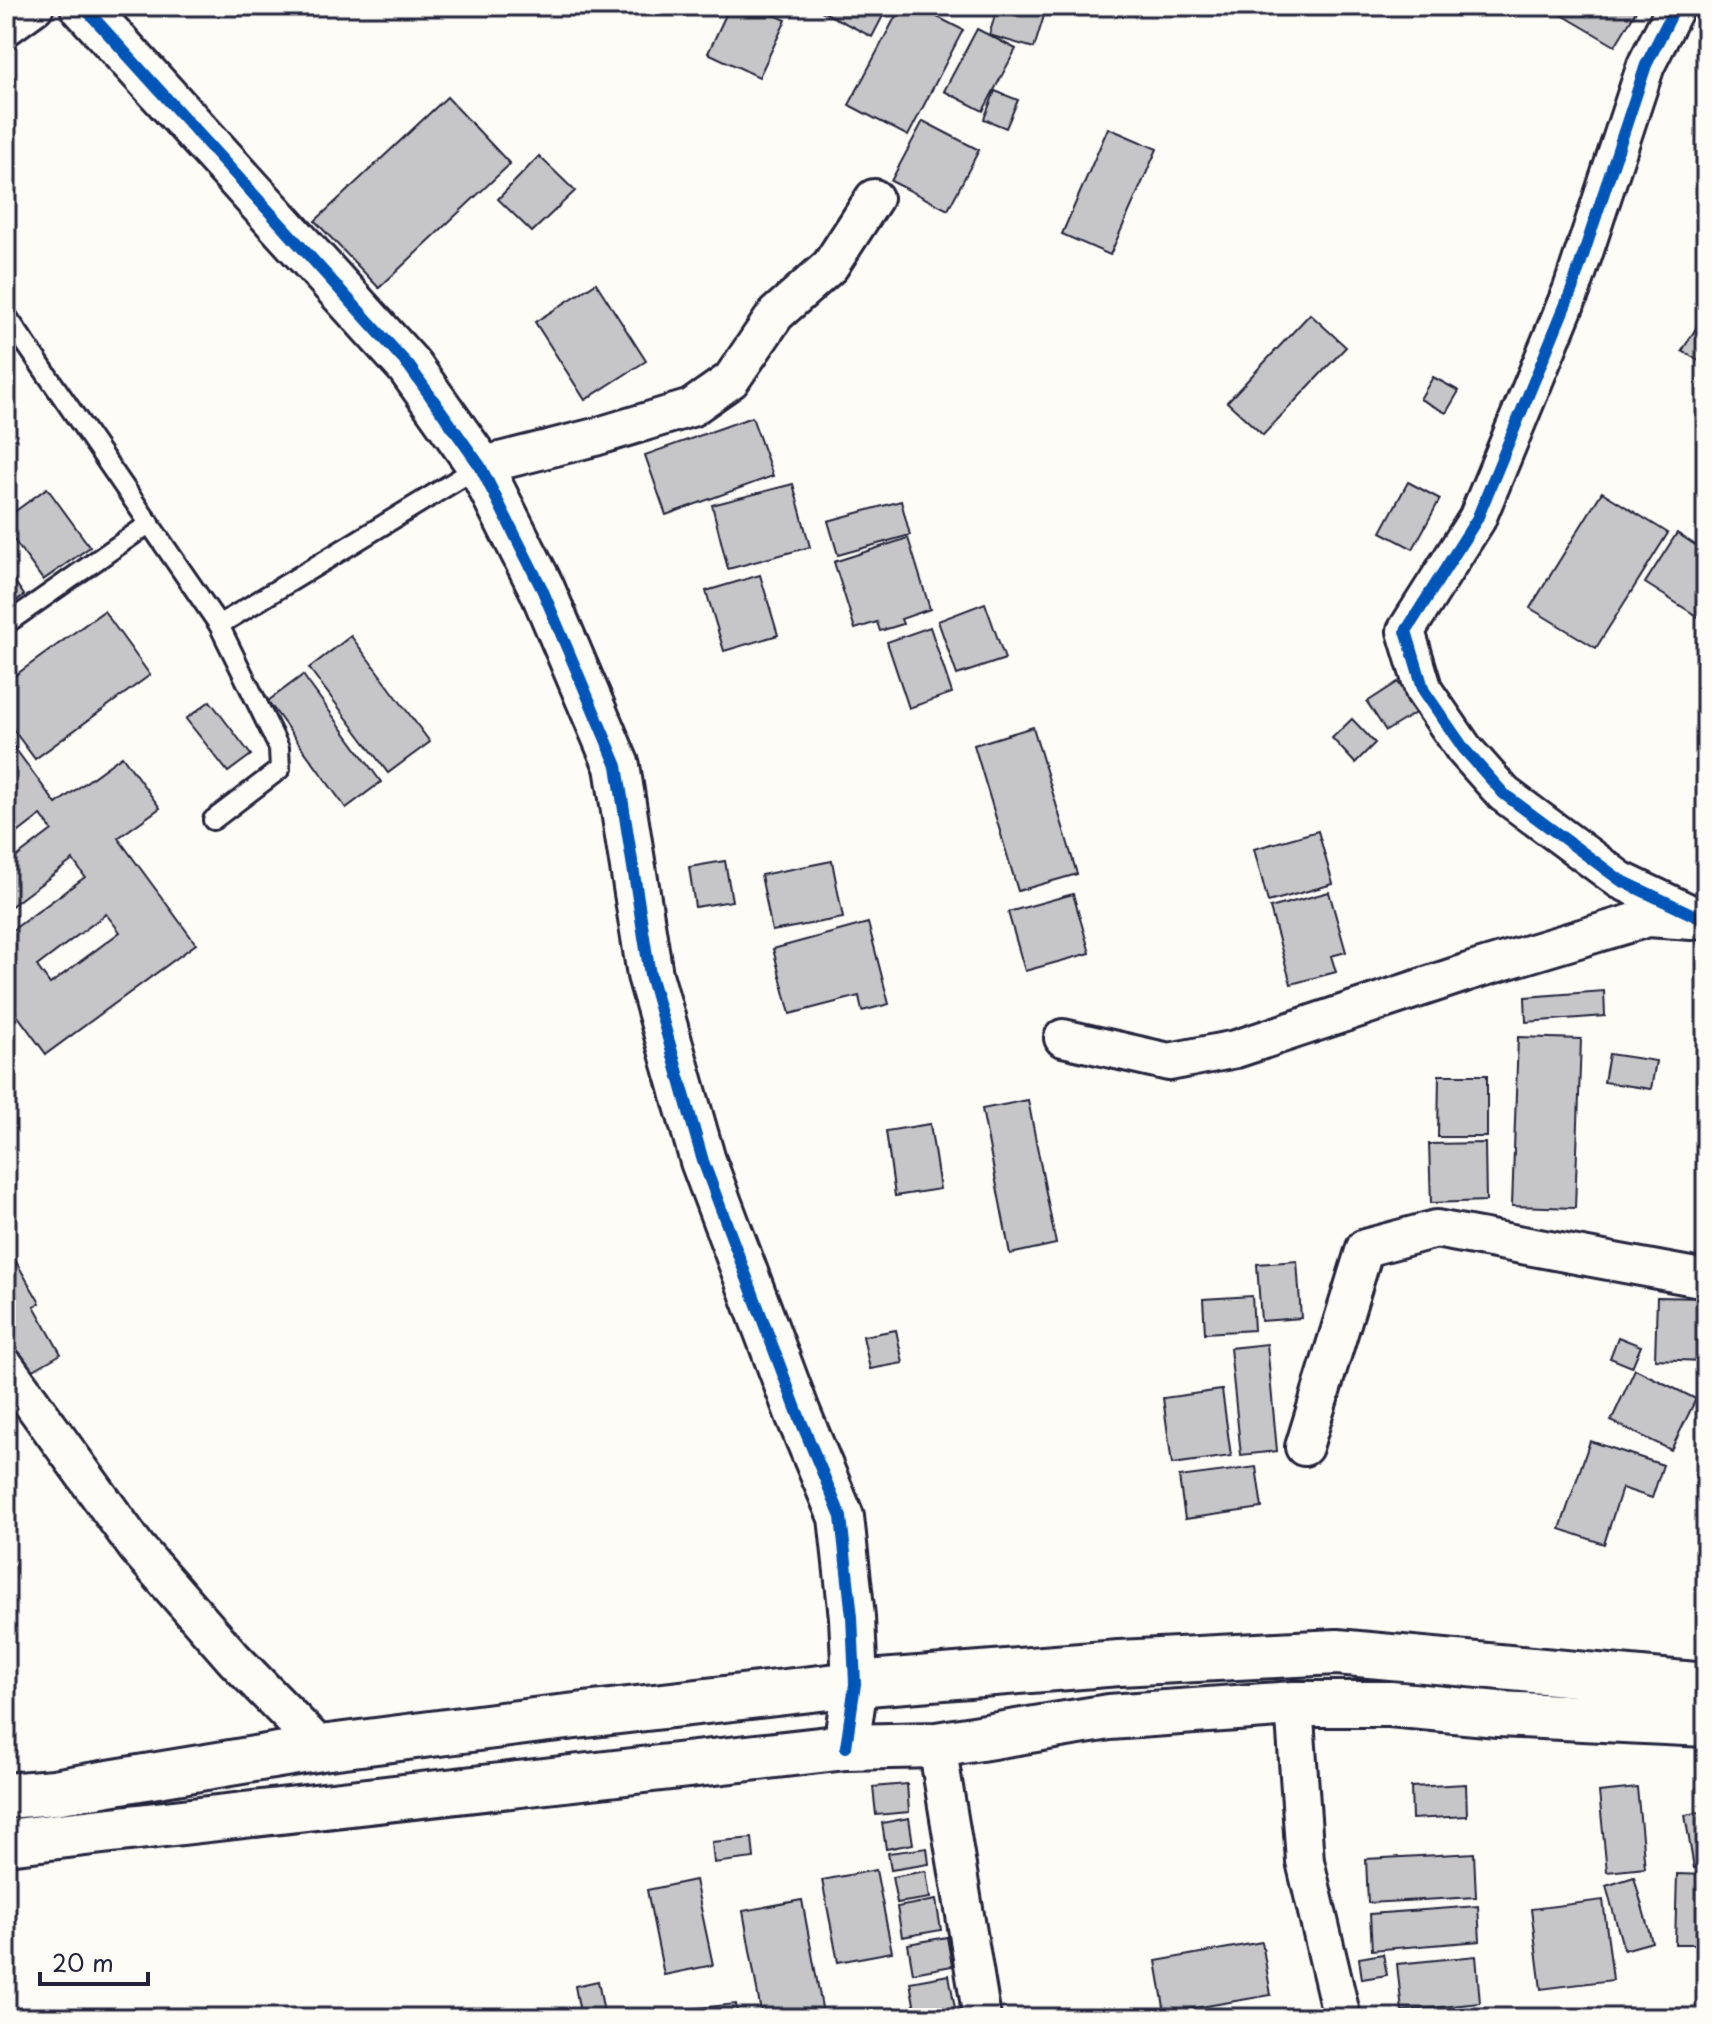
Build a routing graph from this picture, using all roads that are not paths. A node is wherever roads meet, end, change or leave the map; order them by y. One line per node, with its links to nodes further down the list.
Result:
1 (35, 6): 4 (street)
2 (83, 6): 7 (main road)
3 (1676, 6): 12 (street)
4 (6, 27)
5 (874, 198): 7 (street)
6 (6, 315): 8 (lane)
7 (480, 466): 10 (lane); 17 (main road)
8 (150, 523): 9 (lane); 10 (lane)
9 (6, 624)
10 (219, 625): 11 (lane)
11 (213, 820)
12 (1706, 921): 13 (street)
13 (1063, 1038)
14 (1706, 1279): 16 (street)
15 (6, 1367): 23 (street)
16 (1304, 1447)
17 (855, 1684): 18 (main road); 22 (main road); 23 (main road)
18 (1706, 1686)
19 (1294, 1704): 20 (main road); 21 (main road); 27 (street)
20 (1706, 1724)
21 (937, 1745): 22 (main road); 26 (street)
22 (846, 1747): 25 (main road)
23 (321, 1748): 24 (main road)
24 (6, 1796)
25 (6, 1842)
26 (982, 2018)
27 (1342, 2018)

